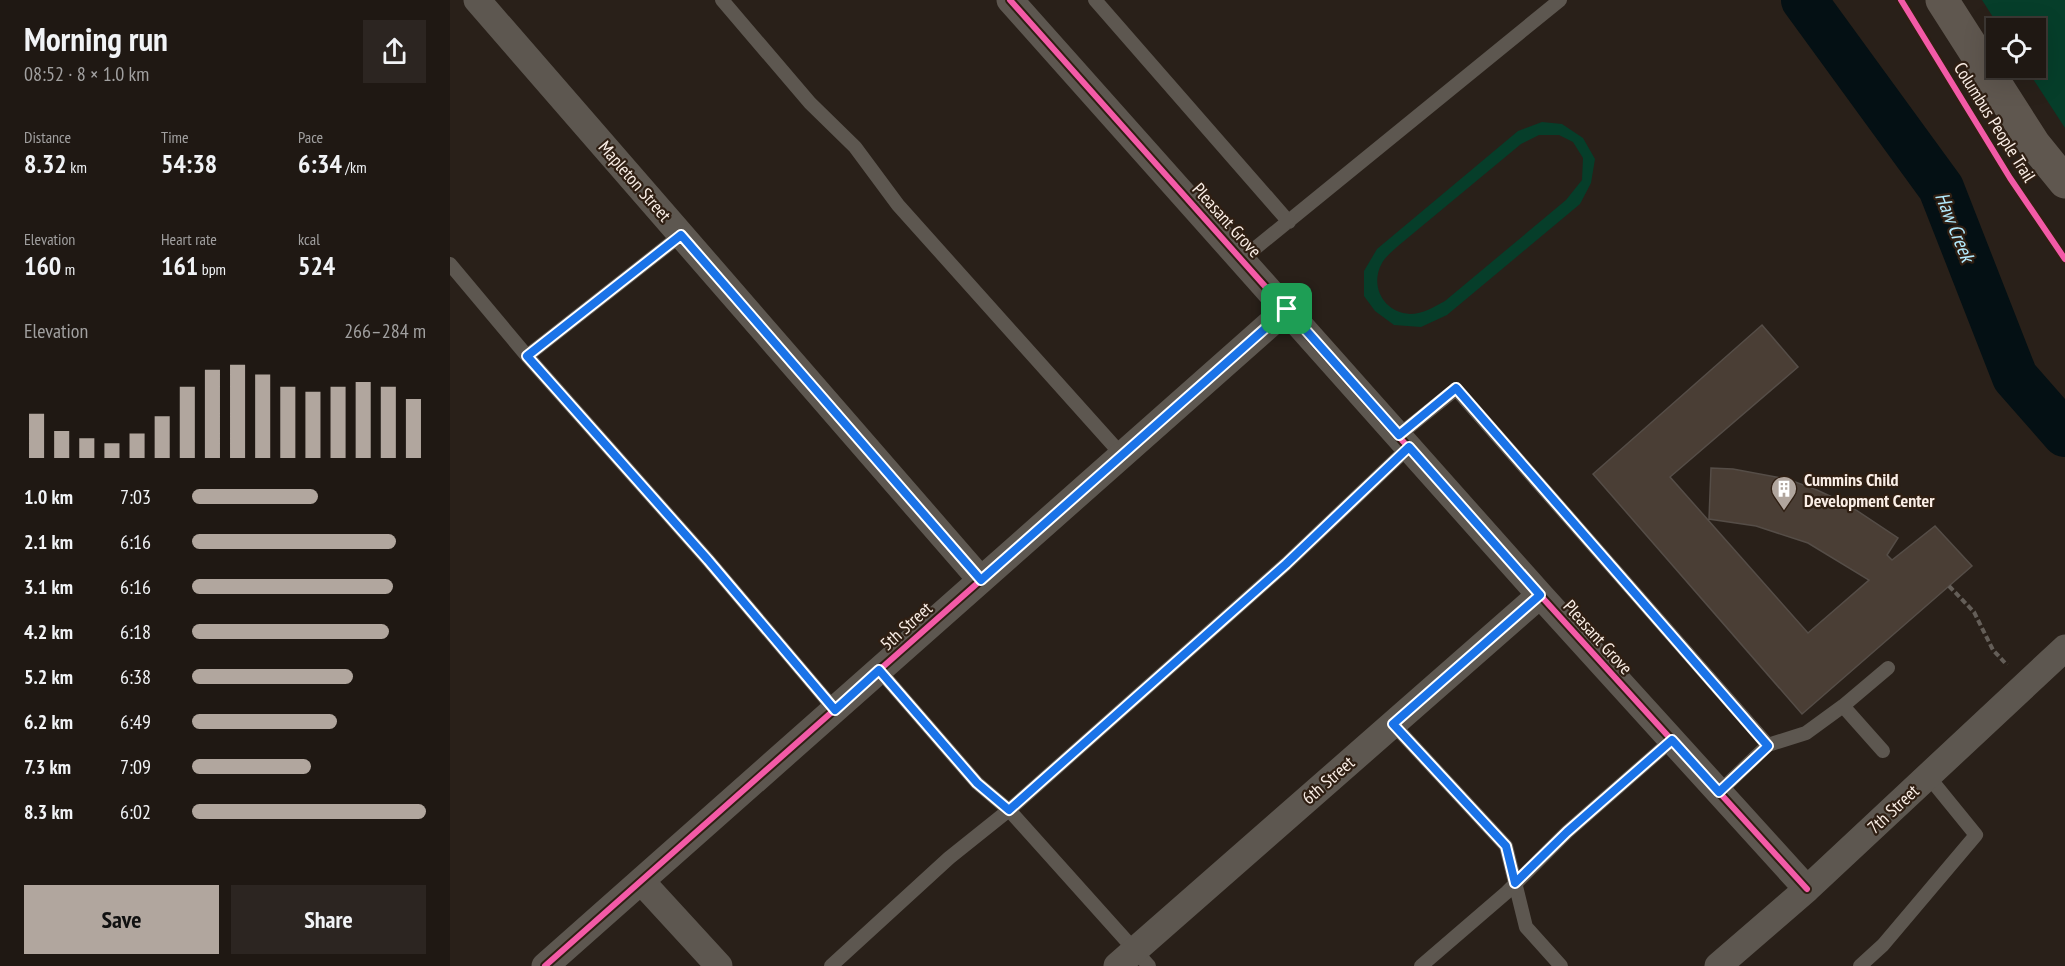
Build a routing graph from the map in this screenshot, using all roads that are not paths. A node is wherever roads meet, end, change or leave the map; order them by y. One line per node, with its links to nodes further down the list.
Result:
1 (477, 0): 9 (street, Mapleton Street)
2 (722, 0): 15 (lane)
3 (1095, 0): 8 (lane)
4 (1560, 0): 8 (lane)
5 (1942, 0): 7 (main road)
6 (1020, 3): 10 (street, Pleasant Grove)
7 (2065, 182)
8 (1289, 222): 10 (lane)
9 (681, 235): 13 (lane); 16 (street, Mapleton Street)
10 (1242, 259): 12 (street, Pleasant Grove)
11 (450, 264): 13 (lane)
12 (1287, 309): 14 (street, Pleasant Grove); 15 (street, 5th Street)
13 (527, 356): 22 (lane)
14 (1404, 441): 17 (street, Pleasant Grove); 25 (lane); 29 (lane)
15 (1122, 455): 16 (street, 5th Street)
16 (981, 580): 20 (street, 5th Street)
17 (1540, 595): 23 (street, 6th Street); 24 (street, Pleasant Grove)
18 (2057, 656): 27 (street, 7th Street)
19 (1888, 668): 21 (lane)
20 (879, 670): 22 (street, 5th Street); 29 (lane)
21 (1844, 706): 25 (lane); 26 (lane)
22 (835, 710): 30 (street, 5th Street)
23 (1393, 724): 31 (lane); 33 (street, 6th Street)
24 (1672, 740): 28 (street, Pleasant Grove); 31 (lane)
25 (1768, 746): 28 (lane)
26 (1883, 752)
27 (1928, 776): 32 (street, 7th Street); 40 (lane)
28 (1719, 792): 32 (street, Pleasant Grove)
29 (1009, 810): 33 (lane); 36 (lane)
30 (641, 881): 34 (street, 5th Street); 35 (street)
31 (1515, 883): 37 (lane); 38 (lane)
32 (1807, 889): 39 (street, 7th Street)
33 (1133, 961)
34 (545, 966)
35 (719, 966)
36 (831, 966)
37 (1421, 966)
38 (1561, 966)
39 (1718, 966)
40 (1860, 966)

